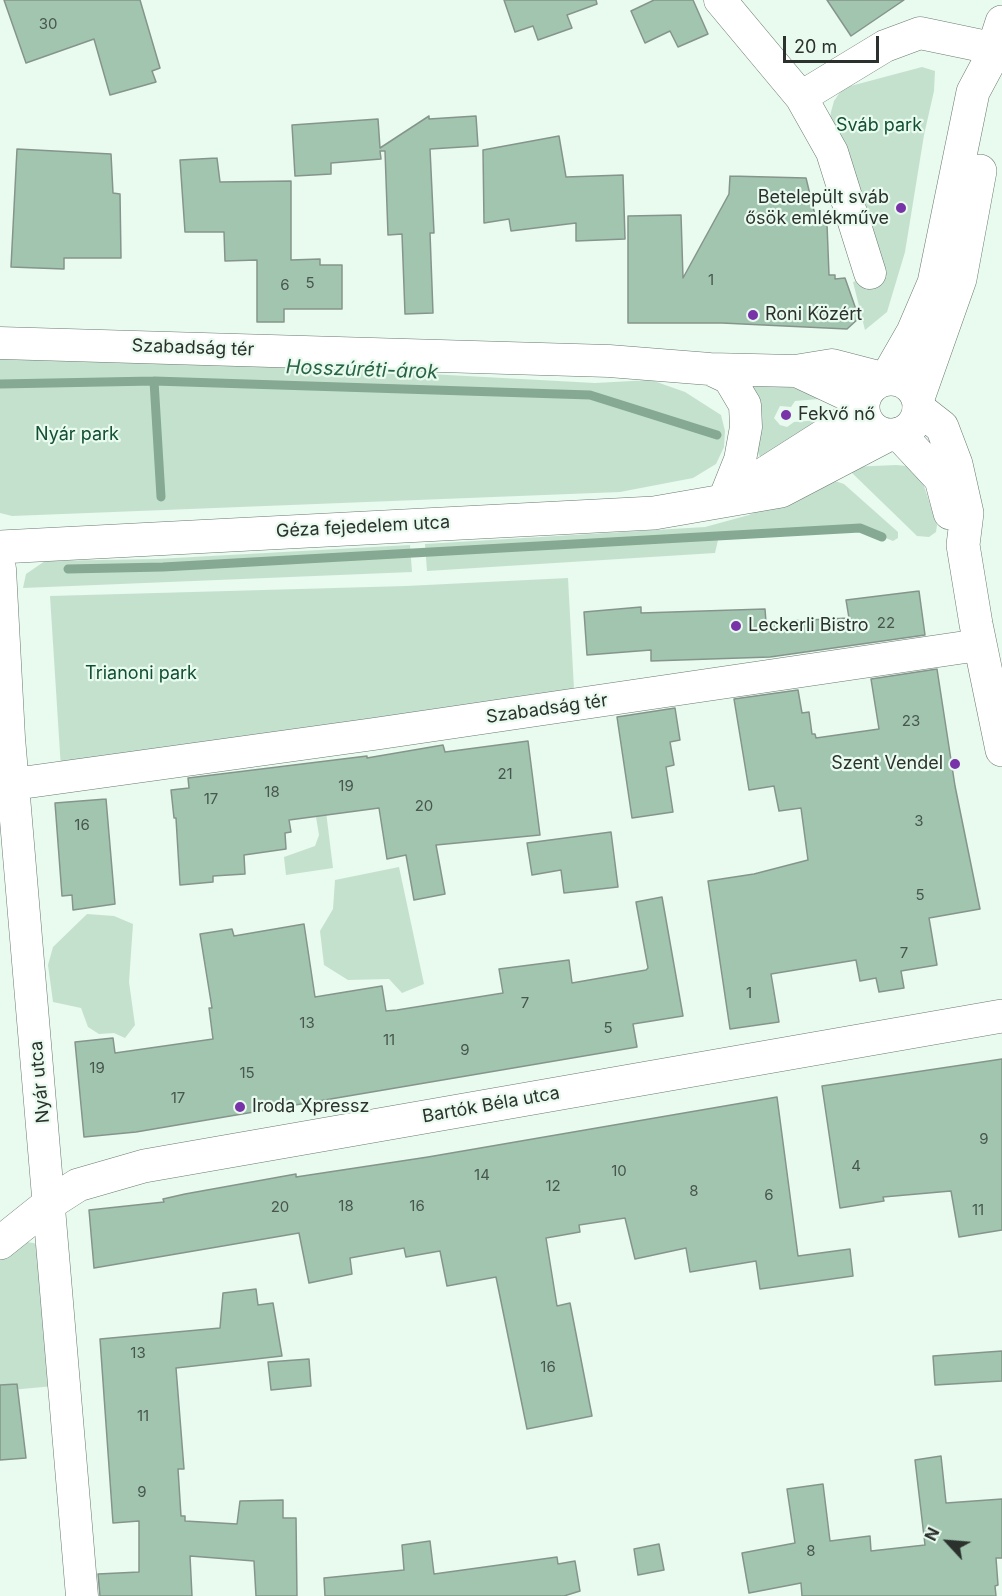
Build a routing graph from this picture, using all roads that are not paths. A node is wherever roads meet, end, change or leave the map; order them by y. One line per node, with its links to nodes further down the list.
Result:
1 (720, 0): 3 (street)
2 (997, 46): 3 (street); 4 (main road)
3 (801, 97): 5 (street)
4 (966, 186): 9 (main road); 10 (main road)
5 (870, 273)
6 (0, 343): 7 (street, Szabadság tér)
7 (710, 369): 8 (street, Szabadság tér); 13 (street)
8 (795, 371): 9 (street, Szabadság tér); 11 (street, Szabadság tér)
9 (886, 379): 10 (main road, Szabadság tér); 11 (main road)
10 (918, 404): 12 (main road); 14 (main road, Szabadság tér)
11 (863, 407): 12 (main road, Szabadság tér); 13 (main road, Géza fejedelem utca)
12 (893, 435): 13 (main road, Géza fejedelem utca); 14 (main road, Szabadság tér)
13 (724, 500): 15 (main road, Géza fejedelem utca)
14 (963, 545): 17 (main road, Szabadság tér)
15 (0, 547)
16 (0, 568): 18 (street, Nyár utca)
17 (979, 645): 19 (main road); 20 (street, Szabadság tér)
18 (4, 738): 20 (street, Nyár utca)
19 (1002, 750)
20 (14, 784): 22 (street, Nyár utca)
21 (1002, 1016): 22 (main road, Bartók Béla utca)
22 (50, 1203): 23 (main road, Bartók Béla utca); 24 (street, Nyár utca)
23 (0, 1243)
24 (82, 1596)

